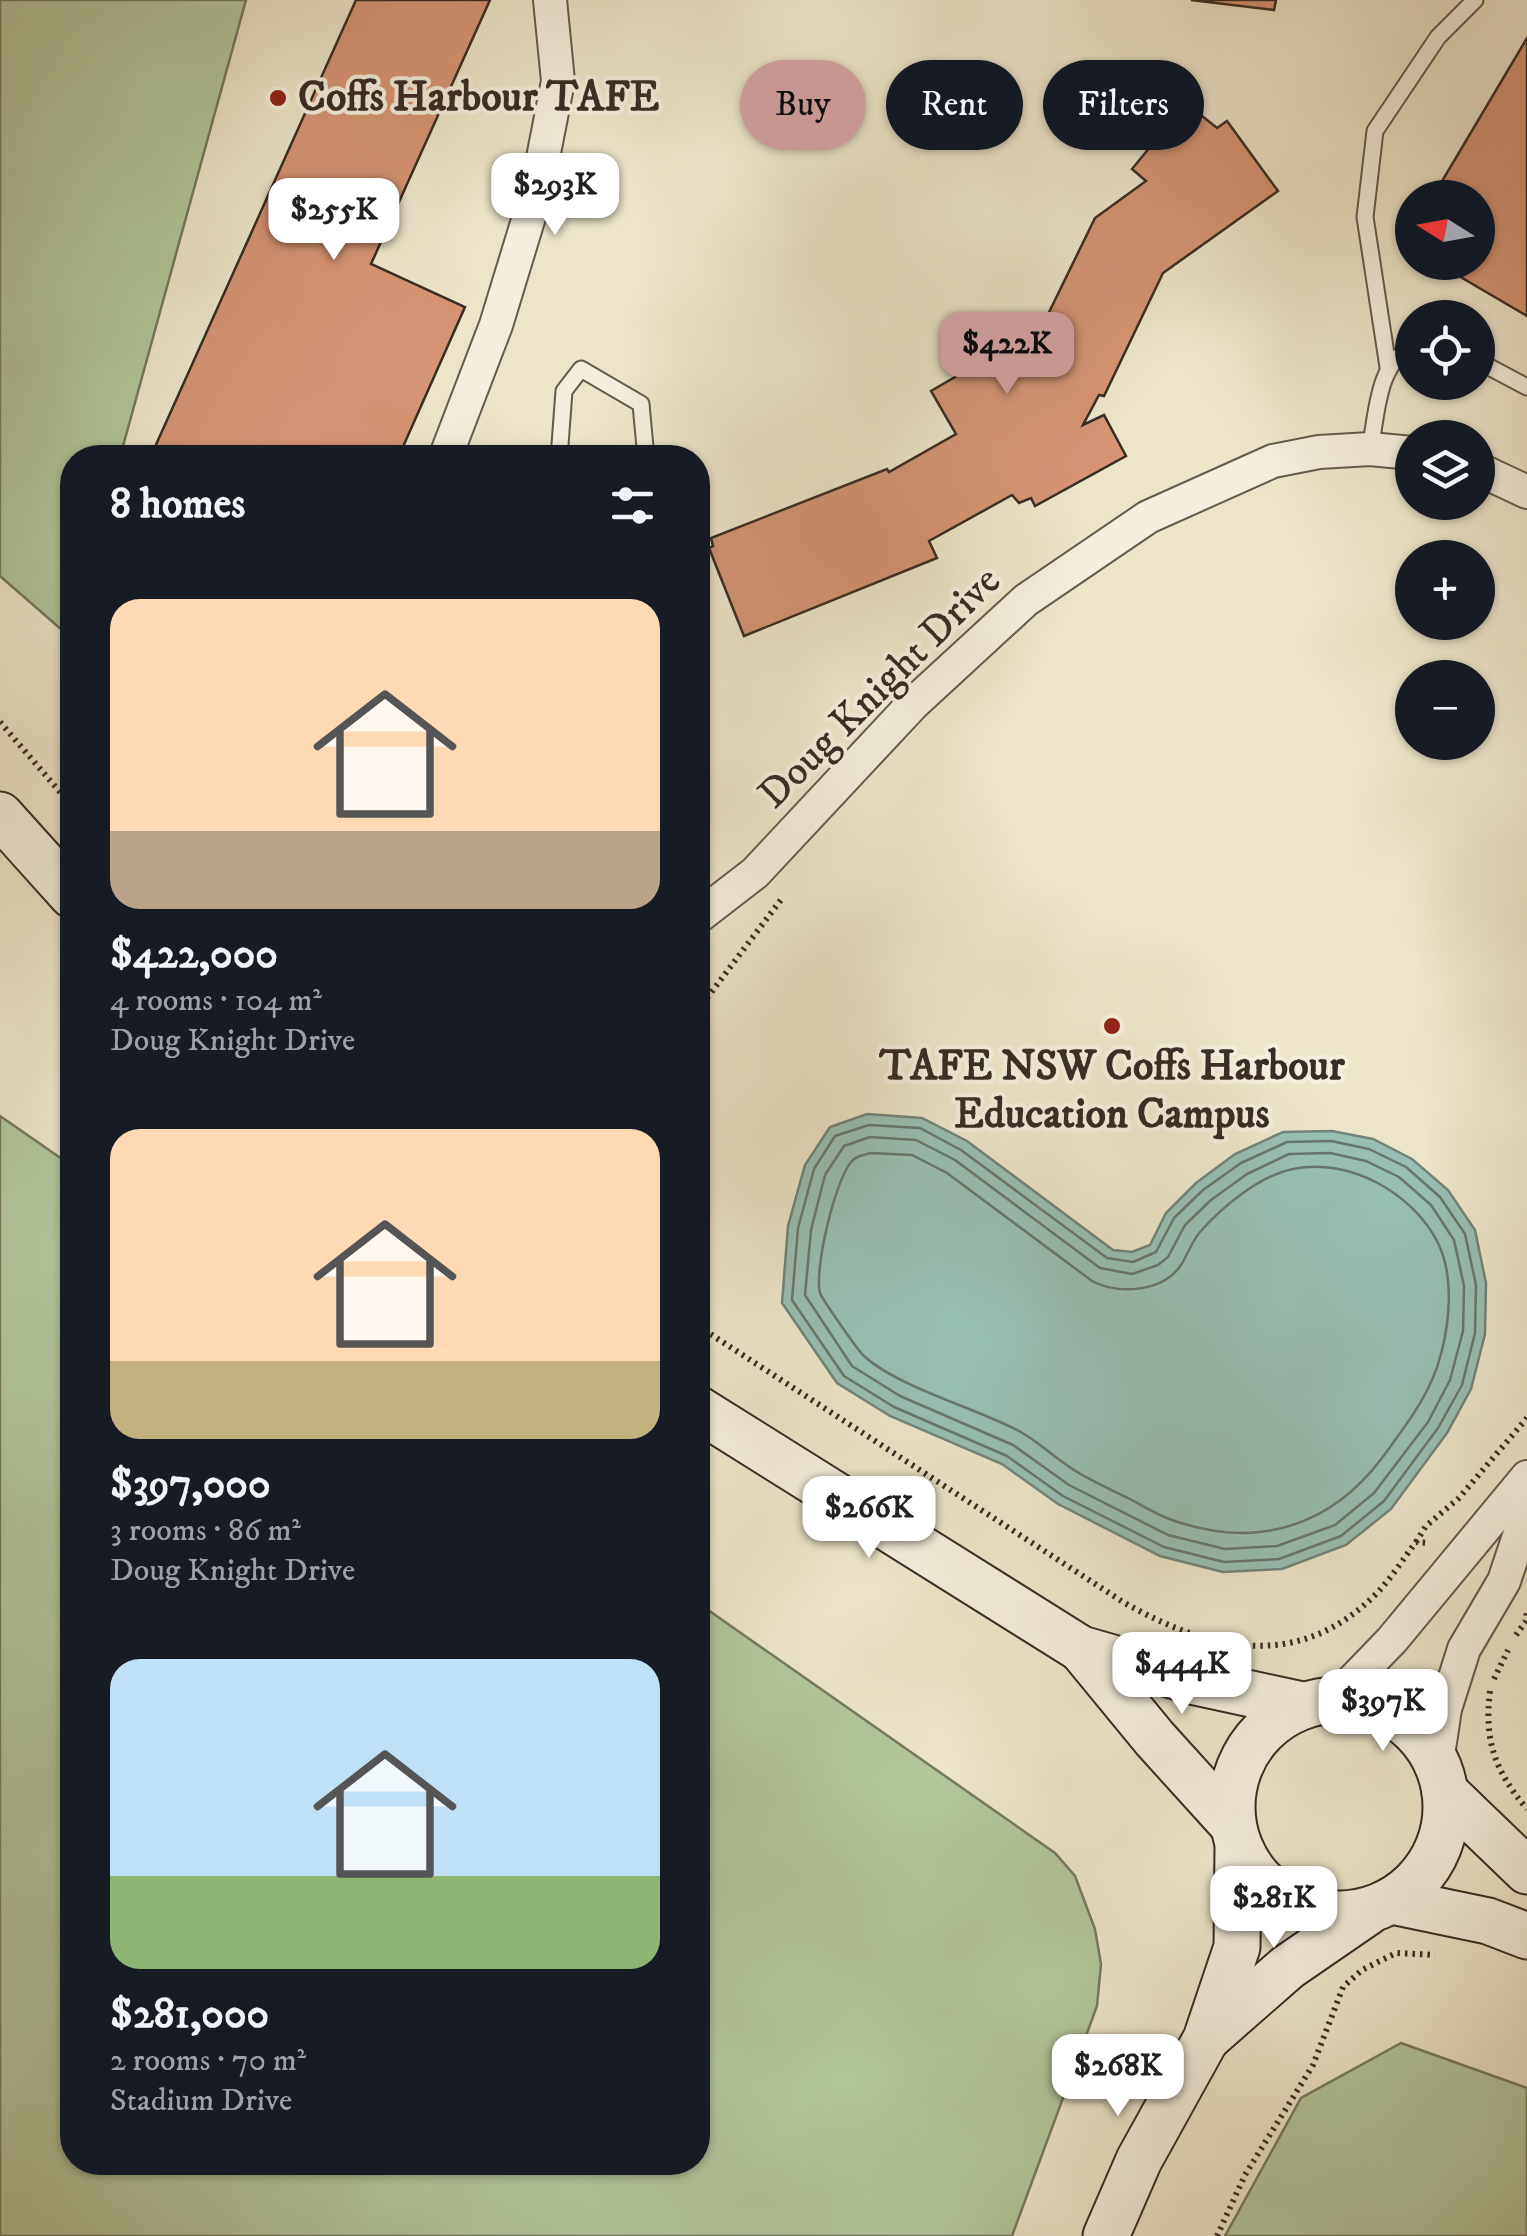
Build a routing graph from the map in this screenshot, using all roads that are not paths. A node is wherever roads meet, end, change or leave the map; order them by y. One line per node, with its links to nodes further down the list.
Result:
1 (550, 0): 7 (street)
2 (1475, 0): 4 (lane)
3 (1395, 360): 4 (lane)
4 (1388, 367): 10 (lane)
5 (1495, 370): 6 (lane)
6 (1527, 388)
7 (450, 445)
8 (560, 445): 9 (lane)
9 (645, 445)
10 (1370, 449): 11 (street, Doug Knight Drive); 16 (street, Doug Knight Drive)
11 (1395, 451)
12 (1495, 477): 13 (street)
13 (1527, 492)
14 (0, 815): 15 (main road)
15 (60, 882)
16 (710, 908)
17 (710, 1417): 20 (main road)
18 (1527, 1477): 21 (street)
19 (1527, 1512): 22 (street)
20 (1081, 1649): 21 (main road); 23 (main road)
21 (1318, 1702): 22 (main road); 23 (main road)
22 (1441, 1777): 24 (main road); 25 (main road)
23 (1235, 1835): 25 (main road); 27 (main road)
24 (1527, 1871)
25 (1380, 1906): 26 (main road); 27 (main road)
26 (1527, 1936)
27 (1206, 2039): 28 (main road)
28 (1106, 2236)

